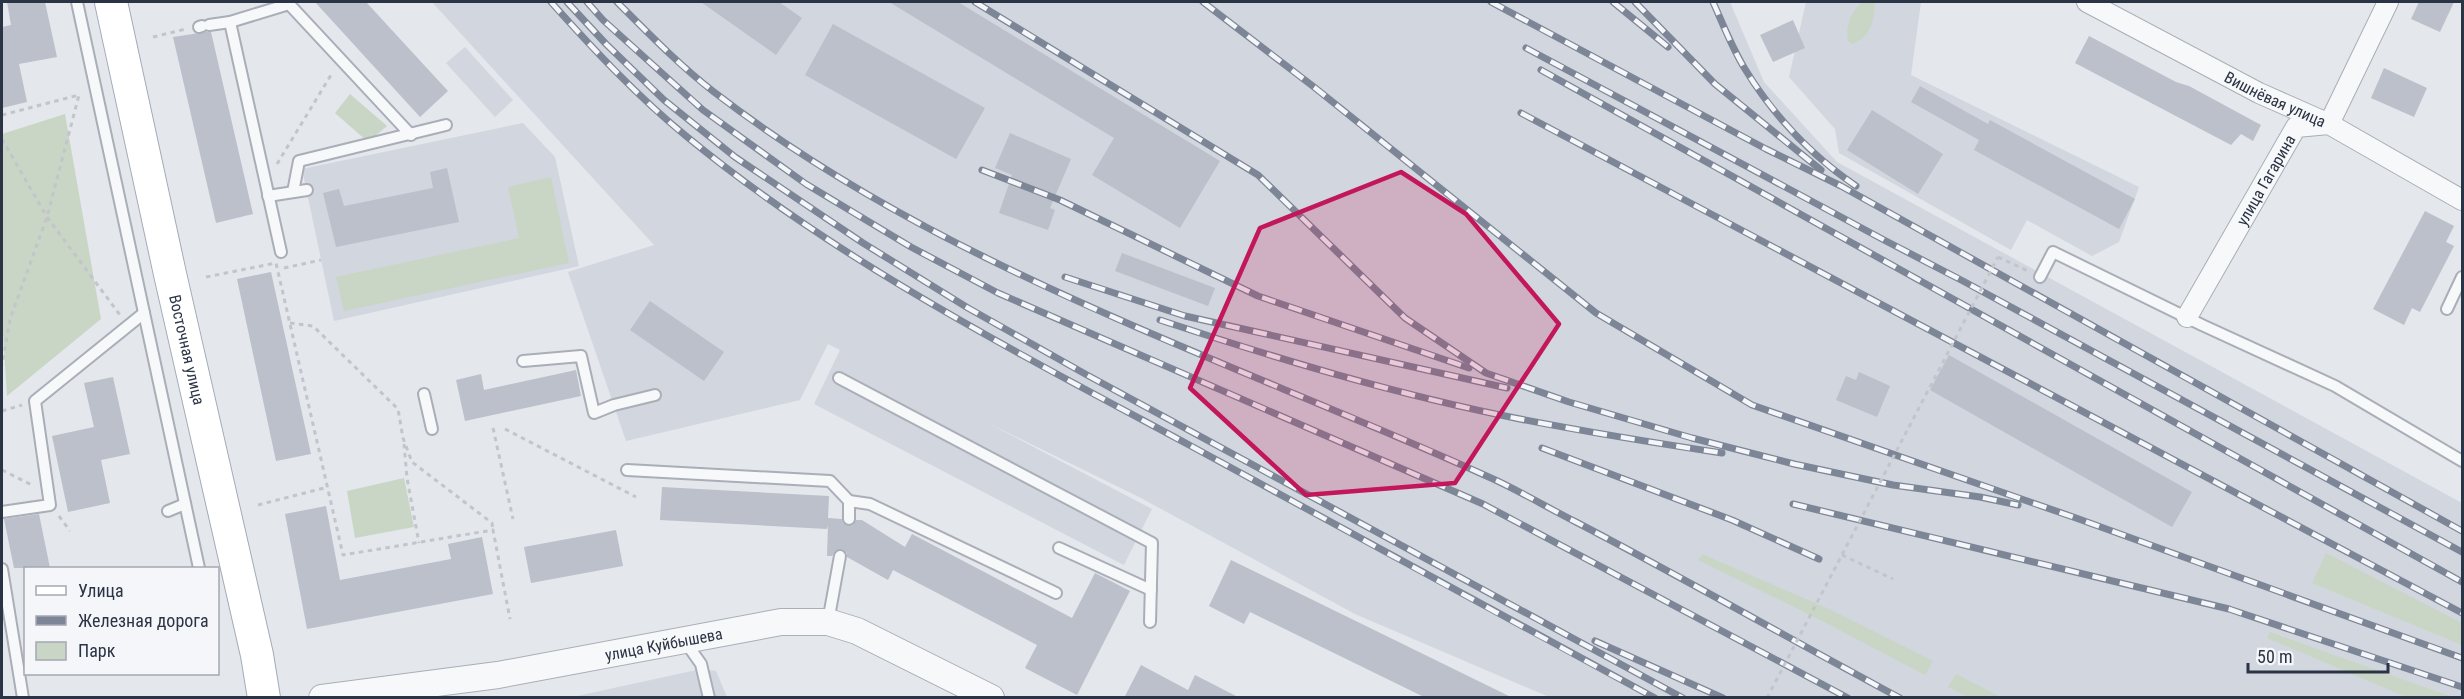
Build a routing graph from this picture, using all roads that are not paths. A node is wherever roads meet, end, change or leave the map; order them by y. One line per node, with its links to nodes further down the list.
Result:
1 (77, 2): 19 (lane)
2 (111, 2): 44 (main road, Восточная улица)
3 (2087, 2): 8 (street, Вишнёвая улица)
4 (2388, 2): 8 (street)
5 (290, 3): 6 (lane); 10 (lane)
6 (230, 22): 7 (lane); 13 (lane)
7 (203, 26)
8 (2329, 124): 14 (street, Вишнёвая улица); 20 (street, улица Гагарина)
9 (446, 125): 10 (lane)
10 (411, 135): 12 (lane)
11 (307, 190): 12 (lane)
12 (293, 192): 13 (lane)
13 (268, 196): 15 (lane)
14 (2463, 200)
15 (281, 252)
16 (2040, 277): 20 (lane)
17 (2463, 277): 18 (lane)
18 (2447, 309)
19 (144, 313): 29 (lane); 31 (lane)
20 (2187, 317): 26 (lane)
21 (523, 361): 24 (lane)
22 (839, 378): 37 (lane)
23 (424, 394): 25 (lane)
24 (655, 395)
25 (432, 429)
26 (2463, 461)
27 (627, 470): 28 (lane)
28 (849, 501): 32 (lane); 38 (lane)
29 (185, 504): 30 (lane); 35 (lane)
30 (168, 511)
31 (2, 512)
32 (849, 519)
33 (1059, 548): 37 (lane)
34 (840, 556): 39 (lane)
35 (199, 567)
36 (2, 569): 41 (lane)
37 (1151, 590): 40 (lane)
38 (1056, 593)
39 (828, 622): 42 (street, улица Куйбышева); 47 (street, улица Куйбышева)
40 (1150, 622)
41 (7, 634): 43 (lane)
42 (683, 640): 45 (street, улица Куйбышева); 46 (lane)
43 (23, 698)
44 (264, 698)
45 (322, 698)
46 (709, 698)
47 (991, 698)

